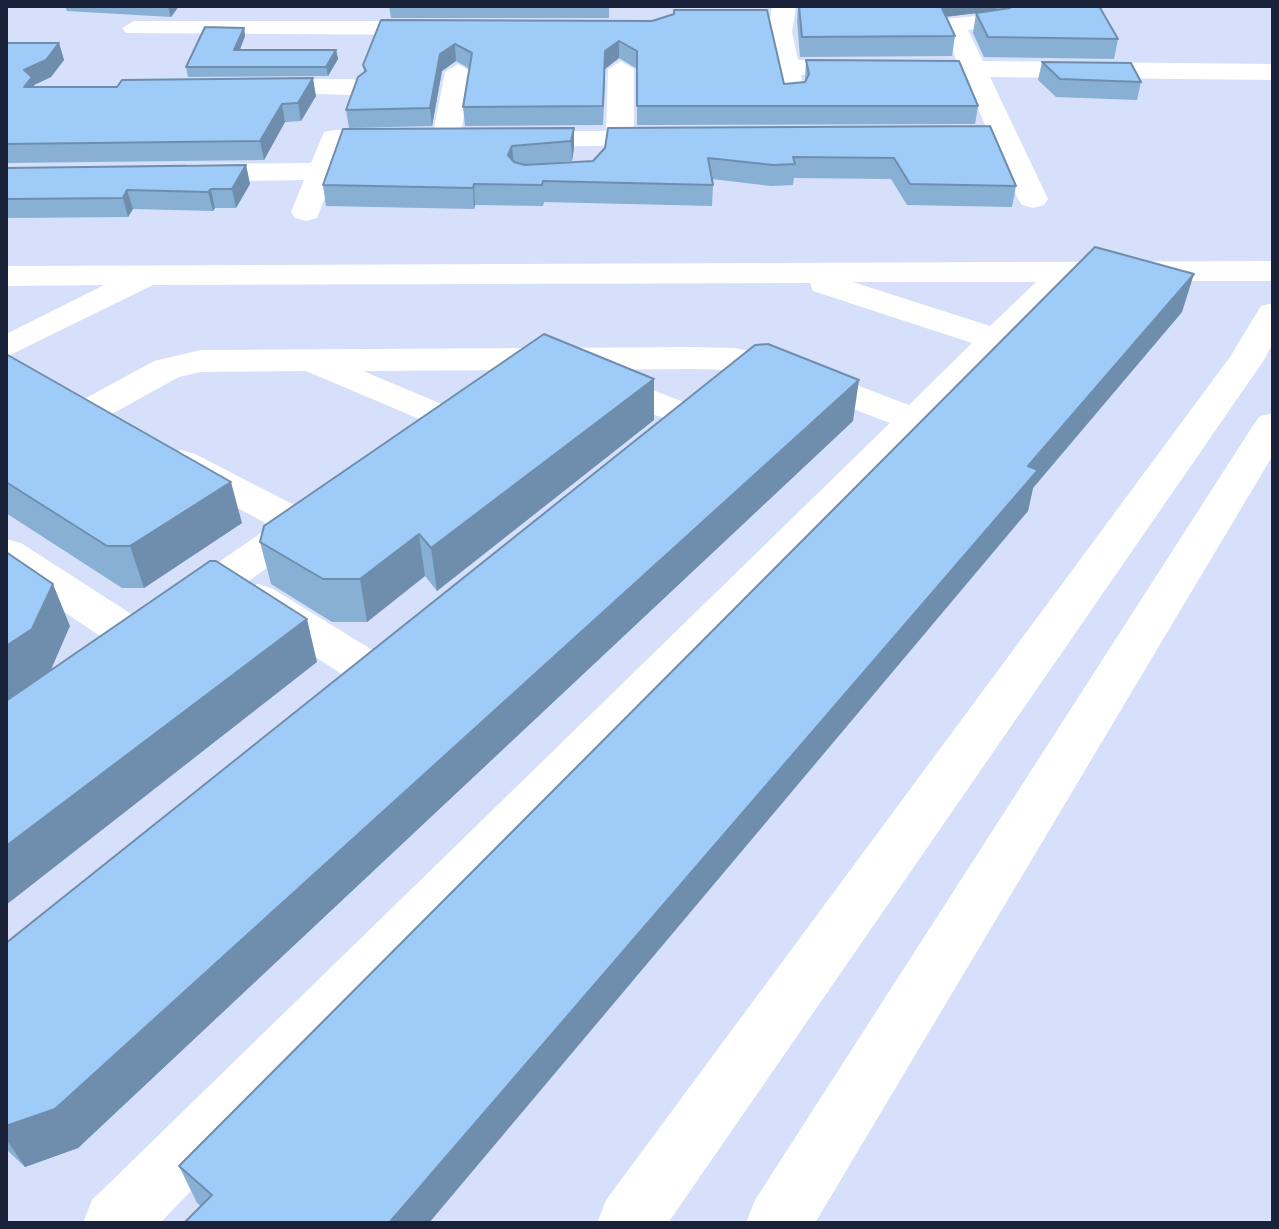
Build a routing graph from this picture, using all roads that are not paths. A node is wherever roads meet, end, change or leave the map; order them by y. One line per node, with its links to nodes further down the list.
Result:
1 (784, 6): 6 (street)
2 (379, 17): 4 (street); 5 (street); 12 (street)
3 (996, 21): 7 (street)
4 (134, 28)
5 (467, 28)
6 (787, 67): 7 (street); 13 (street)
7 (971, 67): 10 (street); 14 (street)
8 (621, 69): 19 (street)
9 (458, 72): 18 (street)
10 (1273, 72)
11 (229, 87): 12 (street)
12 (353, 87): 16 (street)
13 (792, 93)
14 (1002, 135): 15 (street); 23 (street)
15 (907, 136)
16 (334, 138): 18 (street); 21 (street)
17 (700, 138): 19 (street)
18 (446, 139): 19 (street)
19 (607, 139): 20 (street)
20 (571, 159)
21 (321, 171): 22 (street); 24 (street)
22 (164, 173)
23 (1033, 199)
24 (306, 212)
25 (1065, 271): 26 (street); 27 (street); 31 (street)
26 (1273, 271)
27 (788, 272): 29 (street); 31 (street)
28 (6, 276): 29 (street)
29 (149, 276): 35 (street)
30 (1273, 313): 52 (street)
31 (997, 340): 38 (street)
32 (543, 357): 33 (street); 34 (street); 36 (street); 37 (street)
33 (307, 359): 37 (street); 43 (street)
34 (754, 362): 36 (street); 38 (street)
35 (11, 364)
36 (686, 416): 40 (street)
37 (450, 421): 41 (street)
38 (918, 421): 51 (street)
39 (1273, 424): 53 (street)
40 (650, 446)
41 (413, 447)
42 (350, 490): 43 (street)
43 (300, 525): 45 (street)
44 (6, 553): 46 (street)
45 (224, 578): 46 (street); 49 (street)
46 (137, 639): 48 (street)
47 (407, 641): 49 (street)
48 (98, 666)
49 (371, 671): 50 (street)
50 (334, 700)
51 (115, 1223)
52 (629, 1223)
53 (778, 1223)

